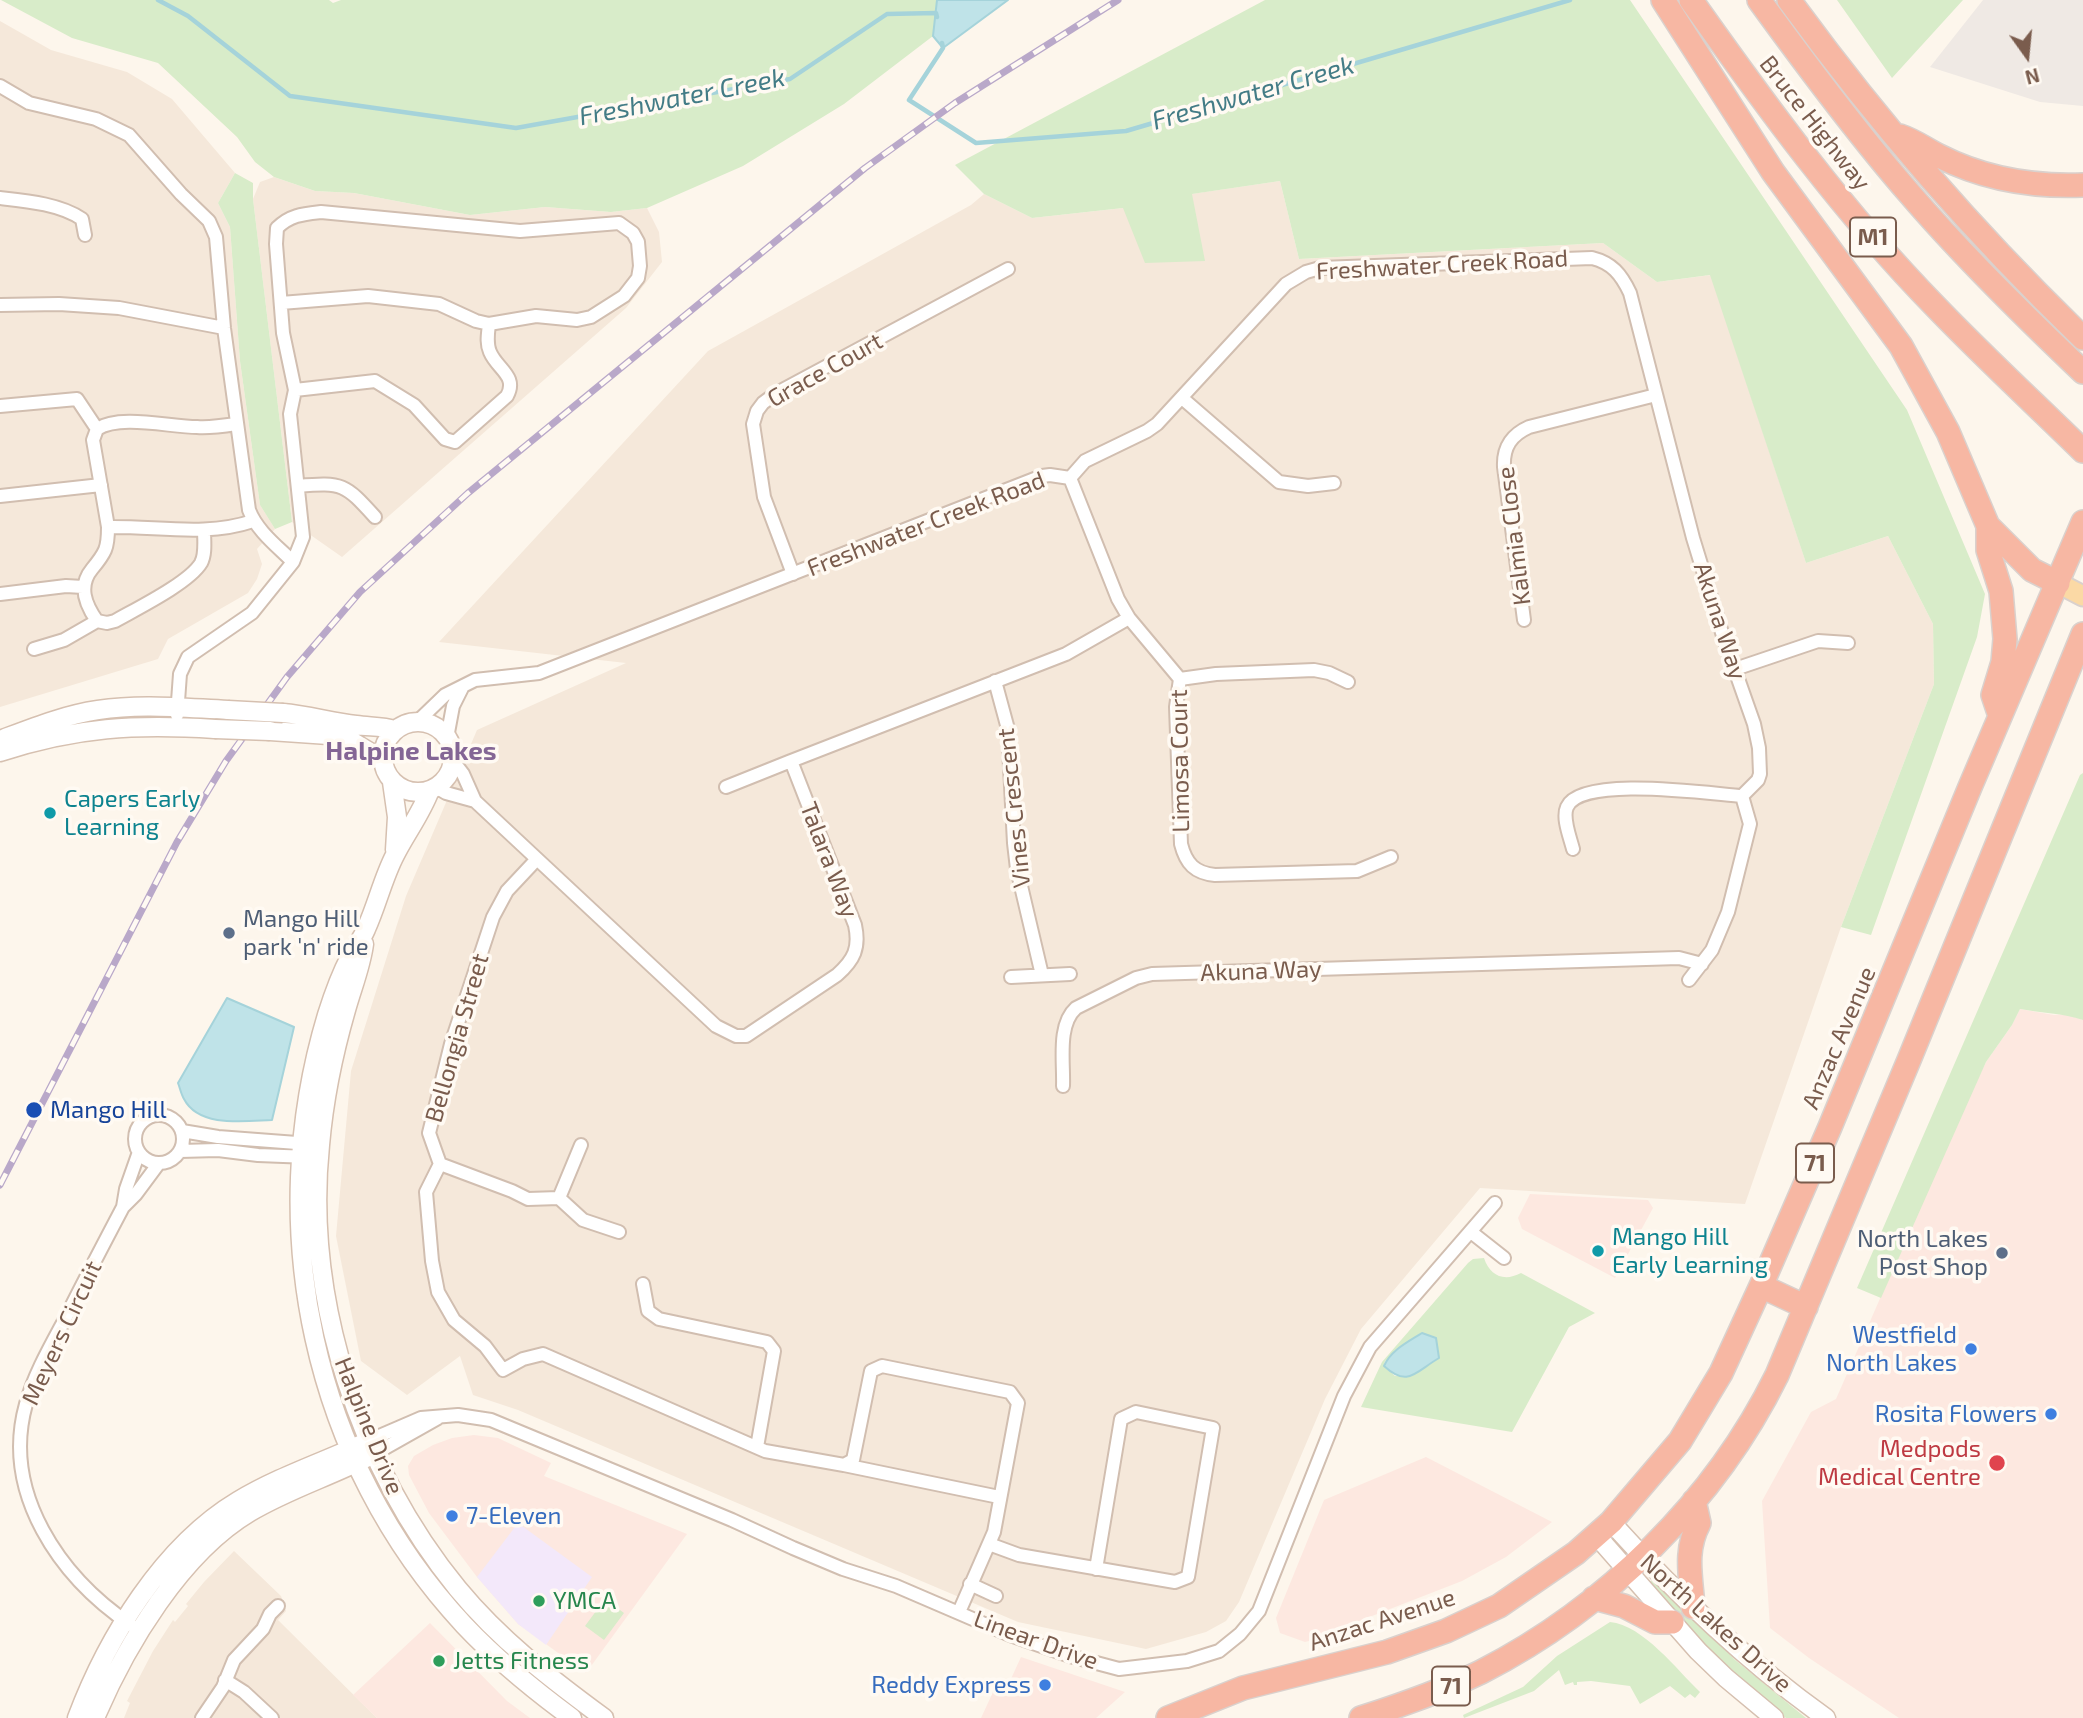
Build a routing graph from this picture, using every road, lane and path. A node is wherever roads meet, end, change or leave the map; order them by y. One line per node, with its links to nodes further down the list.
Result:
1 (1690, 0): 24 (highway, Bruce Highway / M1)
2 (1759, 0): 17 (highway, Bruce Highway / M1)
3 (1789, 0): 6 (highway)
4 (1665, 4): 33 (highway)
5 (0, 86): 15 (street)
6 (1892, 133): 7 (highway); 16 (highway)
7 (2083, 185)
8 (0, 198): 9 (street)
9 (85, 235)
10 (1008, 269): 37 (street, Grace Court)
11 (1617, 270): 19 (street, Akuna Way); 20 (street, Freshwater Creek Road)
12 (281, 303): 14 (street); 14 (street); 18 (street)
13 (0, 304): 15 (street)
14 (489, 324): 18 (street)
15 (224, 328): 22 (street)
16 (2083, 338)
17 (2083, 372)
18 (295, 390): 28 (street)
19 (1656, 395): 43 (street, Kalmia Close); 48 (street, Akuna Way)
20 (1182, 398): 25 (street, Freshwater Creek Road); 26 (street)
21 (0, 406): 23 (street)
22 (236, 424): 23 (street); 31 (street)
23 (97, 429): 27 (street)
24 (2083, 451)
25 (1070, 478): 37 (street, Freshwater Creek Road); 42 (street, Limosa Court)
26 (1334, 483)
27 (101, 485): 29 (street); 34 (street)
28 (298, 485): 30 (street); 36 (street)
29 (0, 496)
30 (375, 517)
31 (253, 521): 35 (street); 36 (street)
32 (2083, 522): 38 (highway, Anzac Avenue / 71)
33 (1988, 526): 38 (highway); 54 (highway)
34 (108, 527): 35 (street); 39 (street)
35 (204, 530): 44 (street)
36 (293, 562): 53 (street)
37 (793, 575): 52 (street, Freshwater Creek Road)
38 (2058, 583): 41 (main road); 54 (highway, Anzac Avenue / 71)
39 (83, 587): 40 (street); 44 (street)
40 (0, 594)
41 (2083, 596)
42 (1129, 618): 49 (street, Limosa Court); 50 (street)
43 (1524, 620)
44 (97, 621): 47 (street)
45 (2083, 634): 96 (highway, 71)
46 (1848, 643): 48 (street)
47 (34, 649)
48 (1735, 669): 67 (street, Akuna Way)
49 (1180, 679): 51 (street); 71 (street, Limosa Court)
50 (995, 681): 63 (street); 76 (street, Vines Crescent)
51 (1348, 682)
52 (463, 686): 55 (street, Freshwater Creek Road); 58 (street)
53 (177, 707): 56 (street); 57 (main road, bridge); 59 (main road)
54 (2000, 716): 95 (highway, Anzac Avenue / 71)
55 (417, 722): 57 (main road); 58 (main road)
56 (177, 726): 60 (main road); 61 (main road, bridge)
57 (395, 730): 61 (main road)
58 (447, 738): 62 (main road)
59 (0, 740)
60 (0, 752)
61 (383, 760): 64 (main road)
62 (453, 761): 66 (main road); 68 (street, Talara Way)
63 (790, 761): 65 (street); 72 (street, Talara Way)
64 (392, 782): 66 (main road); 70 (main road, Halpine Drive)
65 (726, 787)
66 (433, 789): 68 (street, Talara Way); 70 (main road, Halpine Drive)
67 (1741, 796): 69 (street); 74 (street)
68 (475, 801): 72 (street, Talara Way)
69 (1573, 849)
70 (394, 856): 73 (main road, Halpine Drive)
71 (1391, 857)
72 (537, 859): 87 (street, Bellongia Street)
73 (366, 930): 82 (main road, Halpine Drive); 84 (main road, Halpine Drive)
74 (1702, 964): 78 (street); 79 (street, Akuna Way)
75 (1070, 974): 76 (street)
76 (1042, 975): 77 (street)
77 (1011, 977)
78 (1689, 980)
79 (1063, 1086)
80 (182, 1131): 82 (street); 83 (street); 85 (street)
81 (582, 1144): 88 (street)
82 (301, 1150): 83 (street); 84 (street); 99 (main road, Halpine Drive)
83 (180, 1151): 86 (street)
84 (319, 1151): 97 (main road, Halpine Drive)
85 (139, 1152): 86 (street); 90 (street, Meyers Circuit)
86 (159, 1163): 90 (street, Meyers Circuit)
87 (440, 1164): 88 (street); 98 (street)
88 (559, 1198): 92 (street)
89 (1495, 1203): 91 (street, Linear Drive)
90 (123, 1207): 114 (street, Meyers Circuit)
91 (1471, 1232): 93 (street); 112 (street, Linear Drive)
92 (619, 1233)
93 (1504, 1258)
94 (643, 1284): 98 (street)
95 (1761, 1286): 96 (highway); 103 (highway, Anzac Avenue / 71)
96 (1806, 1307): 102 (highway, 71)
97 (373, 1447): 99 (main road); 112 (street, Linear Drive); 121 (main road, Halpine Drive)
98 (757, 1447): 100 (street)
99 (352, 1457): 114 (main road); 120 (main road, Halpine Drive)
100 (844, 1465): 101 (street); 101 (street)
101 (999, 1497): 104 (street)
102 (1694, 1502): 105 (highway, 71); 111 (highway)
103 (1603, 1529): 105 (main road, North Lakes Drive); 122 (highway, Anzac Avenue / 71)
104 (989, 1544): 106 (street); 107 (street)
105 (1635, 1564): 109 (highway, 71); 111 (main road, North Lakes Drive); 113 (main road, North Lakes Drive)
106 (1096, 1569): 106 (street)
107 (970, 1584): 108 (street); 112 (street)
108 (996, 1596)
109 (1594, 1598): 113 (highway); 123 (highway, 71)
110 (278, 1606): 115 (street)
111 (1693, 1607): 125 (main road, North Lakes Drive)
112 (959, 1612)
113 (1672, 1622): 124 (main road, North Lakes Drive)
114 (132, 1626): 116 (main road); 117 (main road)
115 (225, 1680): 118 (street); 119 (street)
116 (77, 1718)
117 (96, 1718)
118 (202, 1718)
119 (272, 1718)
120 (572, 1718)
121 (604, 1718)
122 (1168, 1718)
123 (1361, 1718)
124 (1774, 1718)
125 (1826, 1718)

